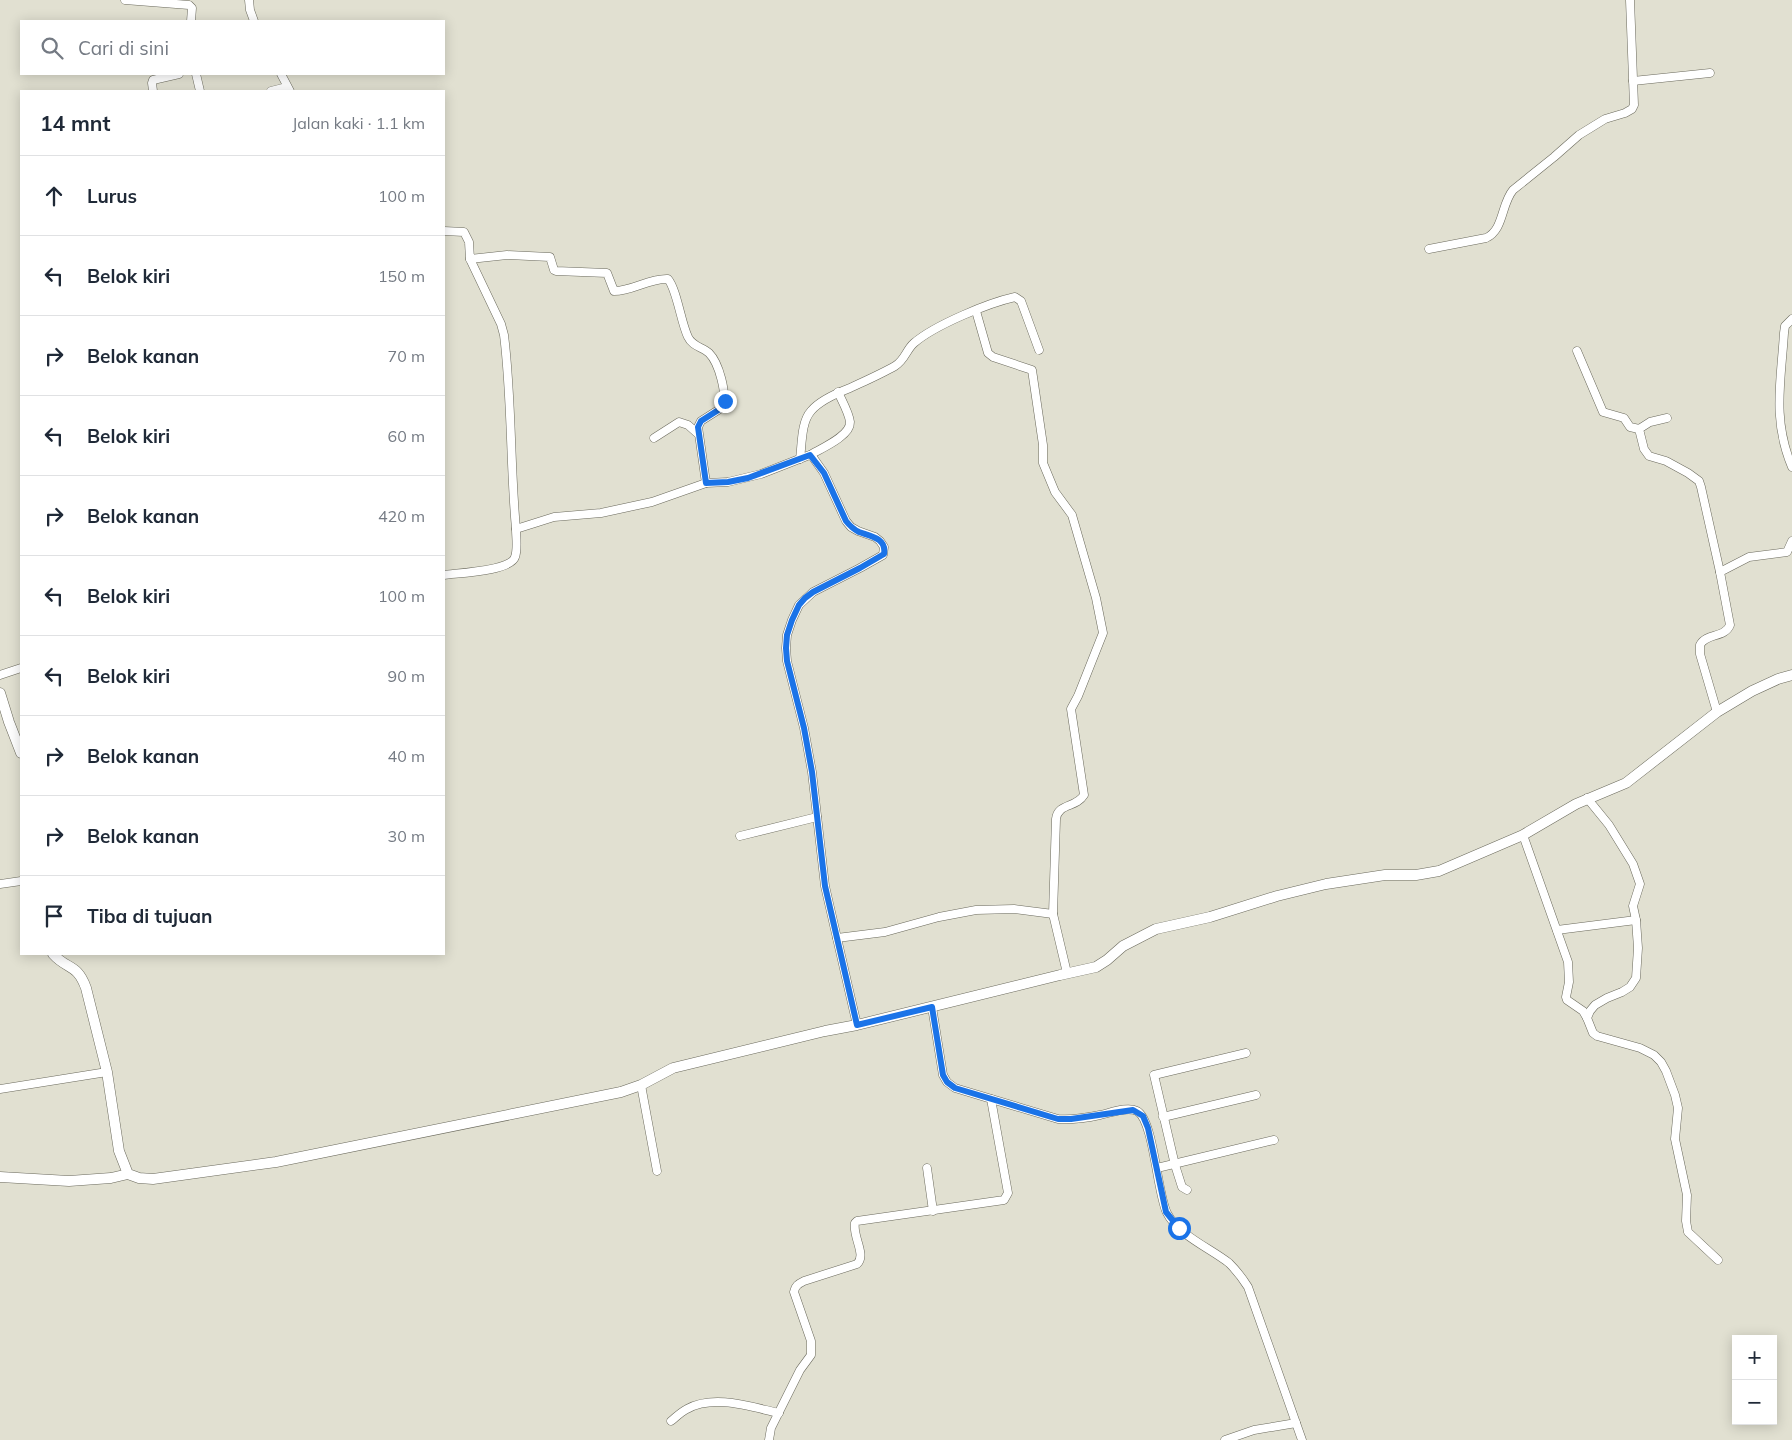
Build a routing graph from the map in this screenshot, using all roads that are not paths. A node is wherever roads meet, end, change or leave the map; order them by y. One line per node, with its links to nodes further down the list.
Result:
1 (125, 0): 4 (street)
2 (249, 0): 5 (street)
3 (1630, 0): 10 (street)
4 (191, 20)
5 (254, 20)
6 (1710, 73): 10 (street)
7 (175, 75): 12 (street)
8 (196, 75): 13 (street)
9 (282, 75): 11 (street)
10 (1633, 81): 15 (street)
11 (289, 89)
12 (153, 90)
13 (200, 90)
14 (445, 231): 16 (street)
15 (1429, 249)
16 (470, 259): 24 (street); 30 (street)
17 (976, 310): 19 (street); 21 (street); 46 (street)
18 (1792, 319): 28 (street)
19 (1039, 350)
20 (1577, 351): 23 (street)
21 (838, 392): 26 (street); 27 (street)
22 (1667, 418): 23 (street)
23 (1639, 429): 32 (street)
24 (698, 433): 25 (street); 29 (street)
25 (654, 438)
26 (810, 455): 27 (street); 41 (street)
27 (800, 459): 29 (street)
28 (1792, 467)
29 (706, 483): 30 (street)
30 (516, 529): 33 (street)
31 (1792, 541): 32 (street)
32 (1720, 572): 38 (street)
33 (445, 575)
34 (20, 668): 35 (street)
35 (0, 675)
36 (1792, 675): 38 (street)
37 (0, 693): 39 (street)
38 (1717, 712): 40 (street)
39 (20, 750)
40 (1587, 798): 42 (street); 47 (street)
41 (818, 817): 43 (street); 49 (street)
42 (1523, 835): 48 (street); 51 (street)
43 (740, 836)
44 (20, 881): 45 (street)
45 (0, 884)
46 (1053, 914): 49 (street); 51 (street)
47 (1636, 920): 48 (street); 53 (street)
48 (1557, 930): 53 (street)
49 (837, 938): 54 (street)
50 (54, 955): 56 (street)
51 (1067, 973): 52 (street)
52 (932, 1007): 54 (street); 60 (street)
53 (1587, 1018): 71 (street)
54 (857, 1025): 57 (street)
55 (1246, 1053): 61 (street)
56 (107, 1072): 58 (street); 67 (street)
57 (641, 1084): 66 (street); 67 (street)
58 (0, 1089)
59 (1256, 1095): 61 (street)
60 (991, 1099): 65 (street); 70 (street)
61 (1163, 1117): 63 (street)
62 (1274, 1140): 63 (street)
63 (1175, 1165): 65 (street); 69 (street)
64 (927, 1168): 70 (street)
65 (1157, 1168): 74 (street)
66 (658, 1170)
67 (128, 1174): 68 (street)
68 (0, 1177)
69 (1187, 1190)
70 (933, 1211): 72 (street)
71 (1718, 1260)
72 (779, 1413): 73 (street); 75 (street)
73 (671, 1421)
74 (1296, 1423): 76 (street); 77 (street)
75 (769, 1440)
76 (1225, 1440)
77 (1302, 1440)

